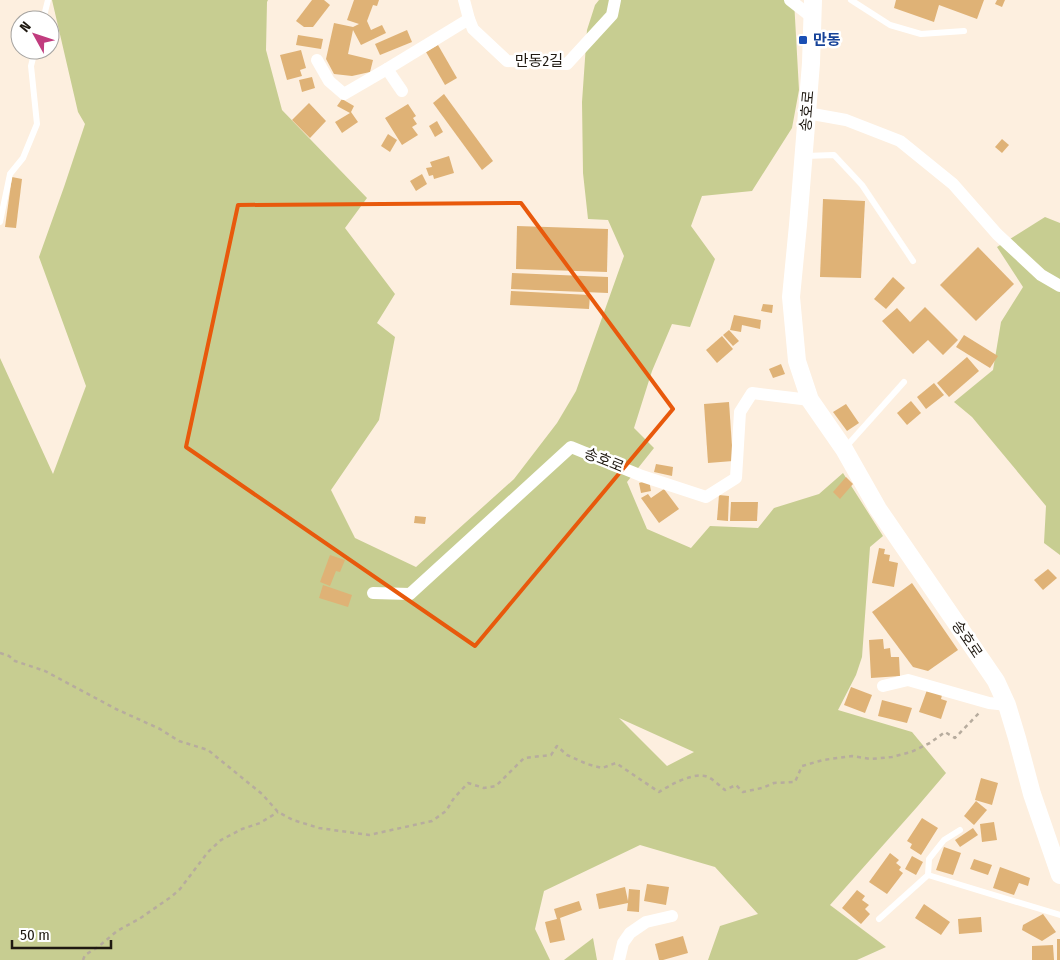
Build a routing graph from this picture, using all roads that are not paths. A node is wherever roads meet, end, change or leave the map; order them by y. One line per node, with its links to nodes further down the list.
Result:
1 (464, 0): 7 (street, 만동2길)
2 (615, 0): 7 (street, 만동2길)
3 (790, 0): 6 (street)
4 (813, 0): 6 (main road, 송호로)
5 (851, 0): 8 (lane)
6 (813, 18): 13 (main road, 송호로)
7 (469, 19): 11 (street)
8 (964, 31)
9 (32, 60): 15 (lane)
10 (318, 60): 11 (street)
11 (387, 69): 12 (street)
12 (402, 92)
13 (807, 113): 14 (main road, 송호로); 17 (street)
14 (803, 156): 16 (lane); 19 (main road, 송호로)
15 (0, 222)
16 (913, 261)
17 (1060, 286)
18 (904, 382): 20 (lane)
19 (810, 400): 20 (main road, 송호로); 21 (street, 송호로)
20 (844, 450): 23 (main road, 송호로)
21 (373, 593)
22 (883, 686): 23 (street)
23 (998, 704): 26 (main road, 송호로)
24 (960, 830): 25 (lane)
25 (928, 875): 27 (lane); 29 (lane)
26 (1060, 875)
27 (1060, 915)
28 (672, 916): 30 (street)
29 (879, 919)
30 (619, 960)

